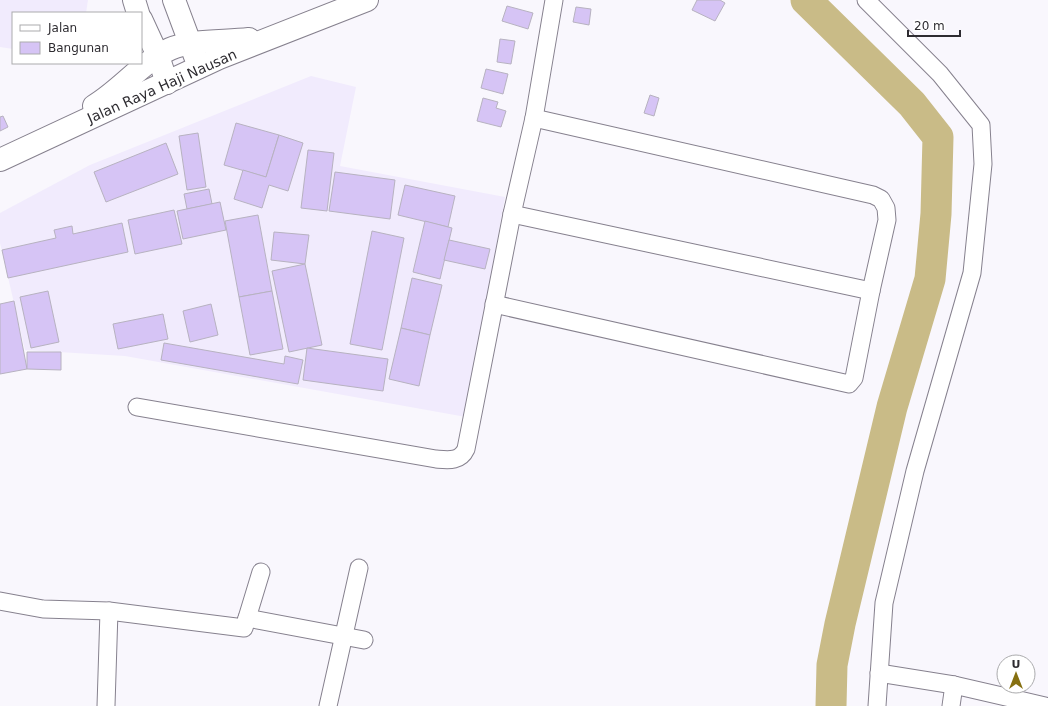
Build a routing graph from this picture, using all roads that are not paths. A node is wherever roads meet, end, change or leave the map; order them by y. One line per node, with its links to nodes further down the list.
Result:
1 (134, 0): 6 (main road)
2 (174, 0): 9 (main road)
3 (367, 0): 7 (main road, Jalan Raya Haji Nausan)
4 (554, 0): 13 (street)
5 (866, 0): 26 (street)
6 (138, 12)
7 (327, 15): 9 (main road, Jalan Raya Haji Nausan); 11 (main road, Jalan Raya Haji Nausan)
8 (142, 21): 10 (main road)
9 (190, 44): 10 (main road, Jalan Raya Haji Nausan); 11 (main road)
10 (158, 56): 12 (main road); 14 (main road, Jalan Raya Haji Nausan)
11 (199, 67): 12 (main road, Jalan Raya Haji Nausan)
12 (167, 83): 14 (main road, Jalan Raya Haji Nausan)
13 (534, 118): 15 (street); 16 (street)
14 (0, 160)
15 (512, 214): 16 (street); 17 (street)
16 (871, 292): 17 (street)
17 (494, 304): 18 (street)
18 (137, 407)
19 (359, 568): 24 (street)
20 (261, 572): 23 (street)
21 (0, 601): 22 (street)
22 (108, 611): 23 (street); 29 (street)
23 (247, 618): 24 (street)
24 (343, 636): 25 (street); 30 (street)
25 (364, 640)
26 (879, 673): 27 (street); 31 (street)
27 (954, 685): 28 (street); 32 (street)
28 (1016, 703): 33 (street)
29 (106, 706)
30 (328, 706)
31 (877, 706)
32 (951, 706)
33 (1045, 706)

